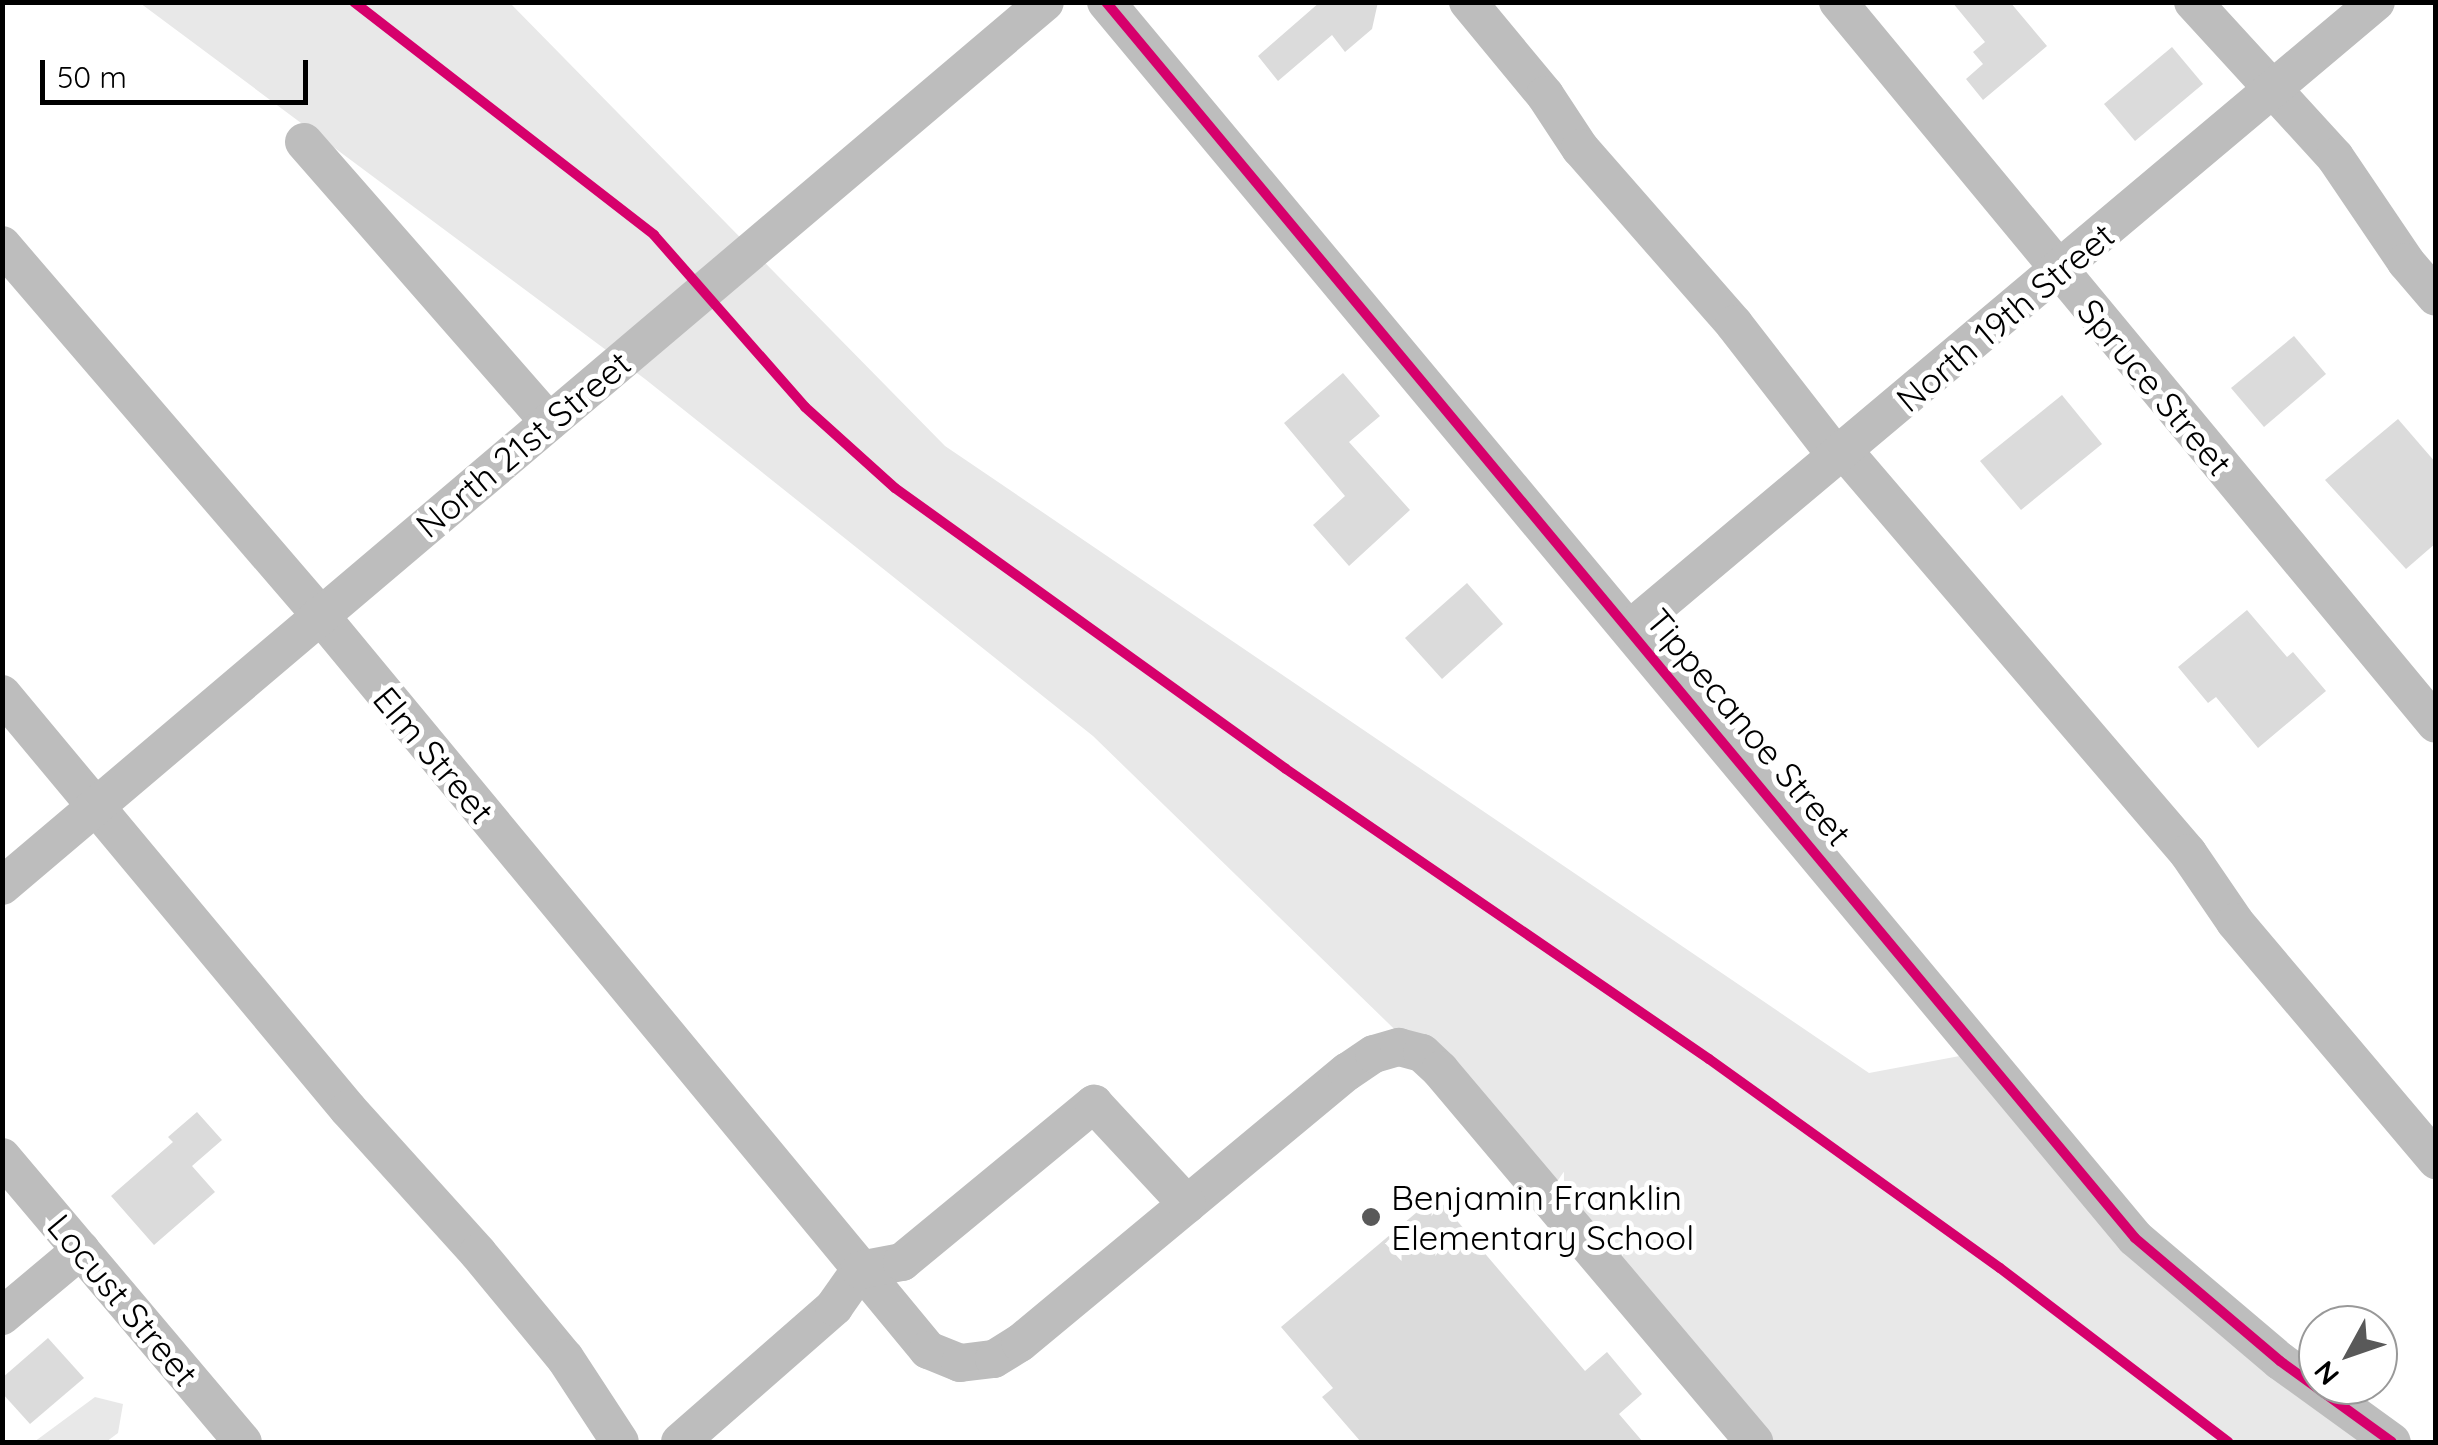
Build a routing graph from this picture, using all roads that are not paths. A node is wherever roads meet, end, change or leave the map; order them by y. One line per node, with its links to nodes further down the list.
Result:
1 (1045, 2): 12 (street, North 21st Street)
2 (1106, 2): 15 (street, Tippecanoe Street)
3 (1468, 2): 13 (street)
4 (1838, 2): 10 (street, Spruce Street)
5 (2193, 2): 7 (street)
6 (2376, 2): 7 (street, North 19th Street)
7 (2272, 92): 10 (street, North 19th Street); 11 (street)
8 (304, 142): 12 (street)
9 (2, 244): 14 (street, Elm Street)
10 (2060, 272): 13 (street, North 19th Street); 17 (street, Spruce Street)
11 (2436, 297)
12 (549, 422): 14 (street, North 21st Street)
13 (1841, 454): 15 (street, North 19th Street); 21 (street)
14 (320, 616): 18 (street, North 21st Street); 24 (street, Elm Street)
15 (1632, 628): 30 (street, Tippecanoe Street)
16 (2, 694): 18 (street)
17 (2436, 724)
18 (97, 807): 19 (street, North 21st Street); 27 (street)
19 (2, 886)
20 (2, 1156): 23 (street, Locust Street)
21 (2436, 1160)
22 (1187, 1204): 24 (street, Elm Street); 24 (street); 29 (street, Elm Street)
23 (80, 1250): 25 (street); 26 (street, Locust Street)
24 (860, 1270): 28 (street)
25 (2, 1316)
26 (243, 1442)
27 (620, 1442)
28 (680, 1442)
29 (1754, 1442)
30 (2392, 1442)

